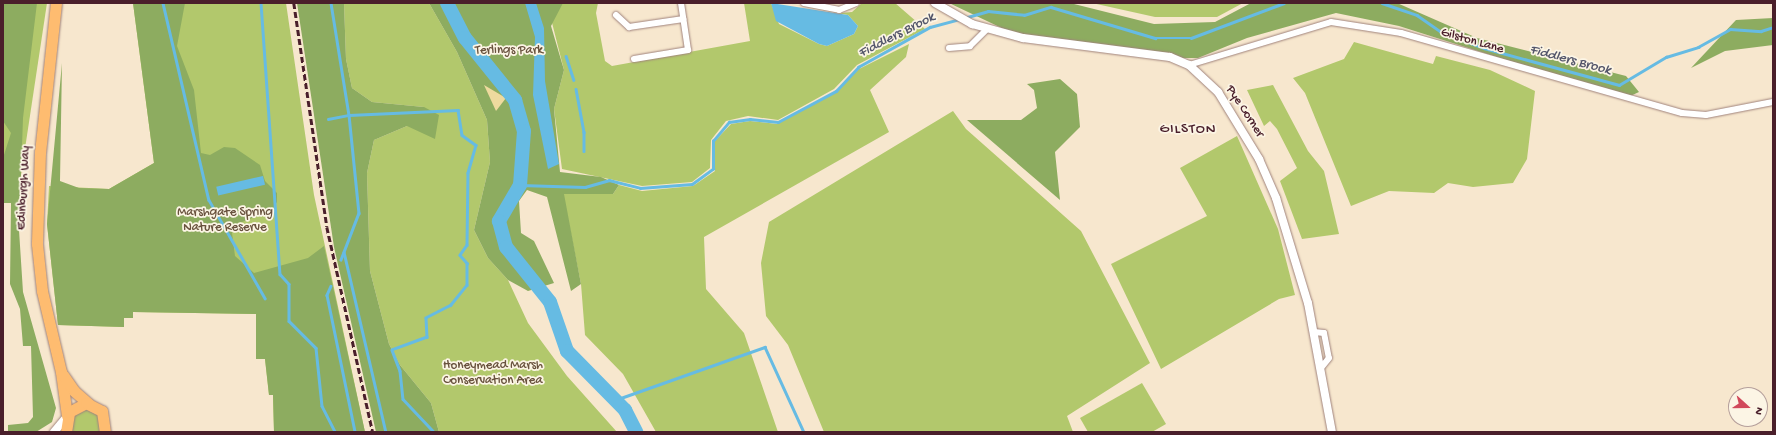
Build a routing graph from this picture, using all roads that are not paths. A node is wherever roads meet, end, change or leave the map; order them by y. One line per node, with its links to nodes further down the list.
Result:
1 (56, 3): 13 (highway, Edinburgh Way)
2 (681, 3): 7 (street)
3 (804, 3): 4 (street)
4 (856, 3)
5 (935, 3): 8 (street, Pye Corner)
6 (616, 15): 7 (street)
7 (683, 19): 10 (street)
8 (987, 29): 9 (street); 11 (street, Pye Corner)
9 (949, 48)
10 (634, 58)
11 (1189, 65): 12 (street, Gilston Lane); 19 (street, Pye Corner)
12 (1773, 102)
13 (61, 372): 14 (highway, Edinburgh Way); 15 (highway, Edinburgh Way)
14 (89, 404): 15 (highway); 18 (highway, Edinburgh Way)
15 (66, 418): 16 (street); 17 (highway, Edinburgh Way)
16 (54, 432)
17 (66, 432)
18 (105, 432)
19 (1332, 432)

